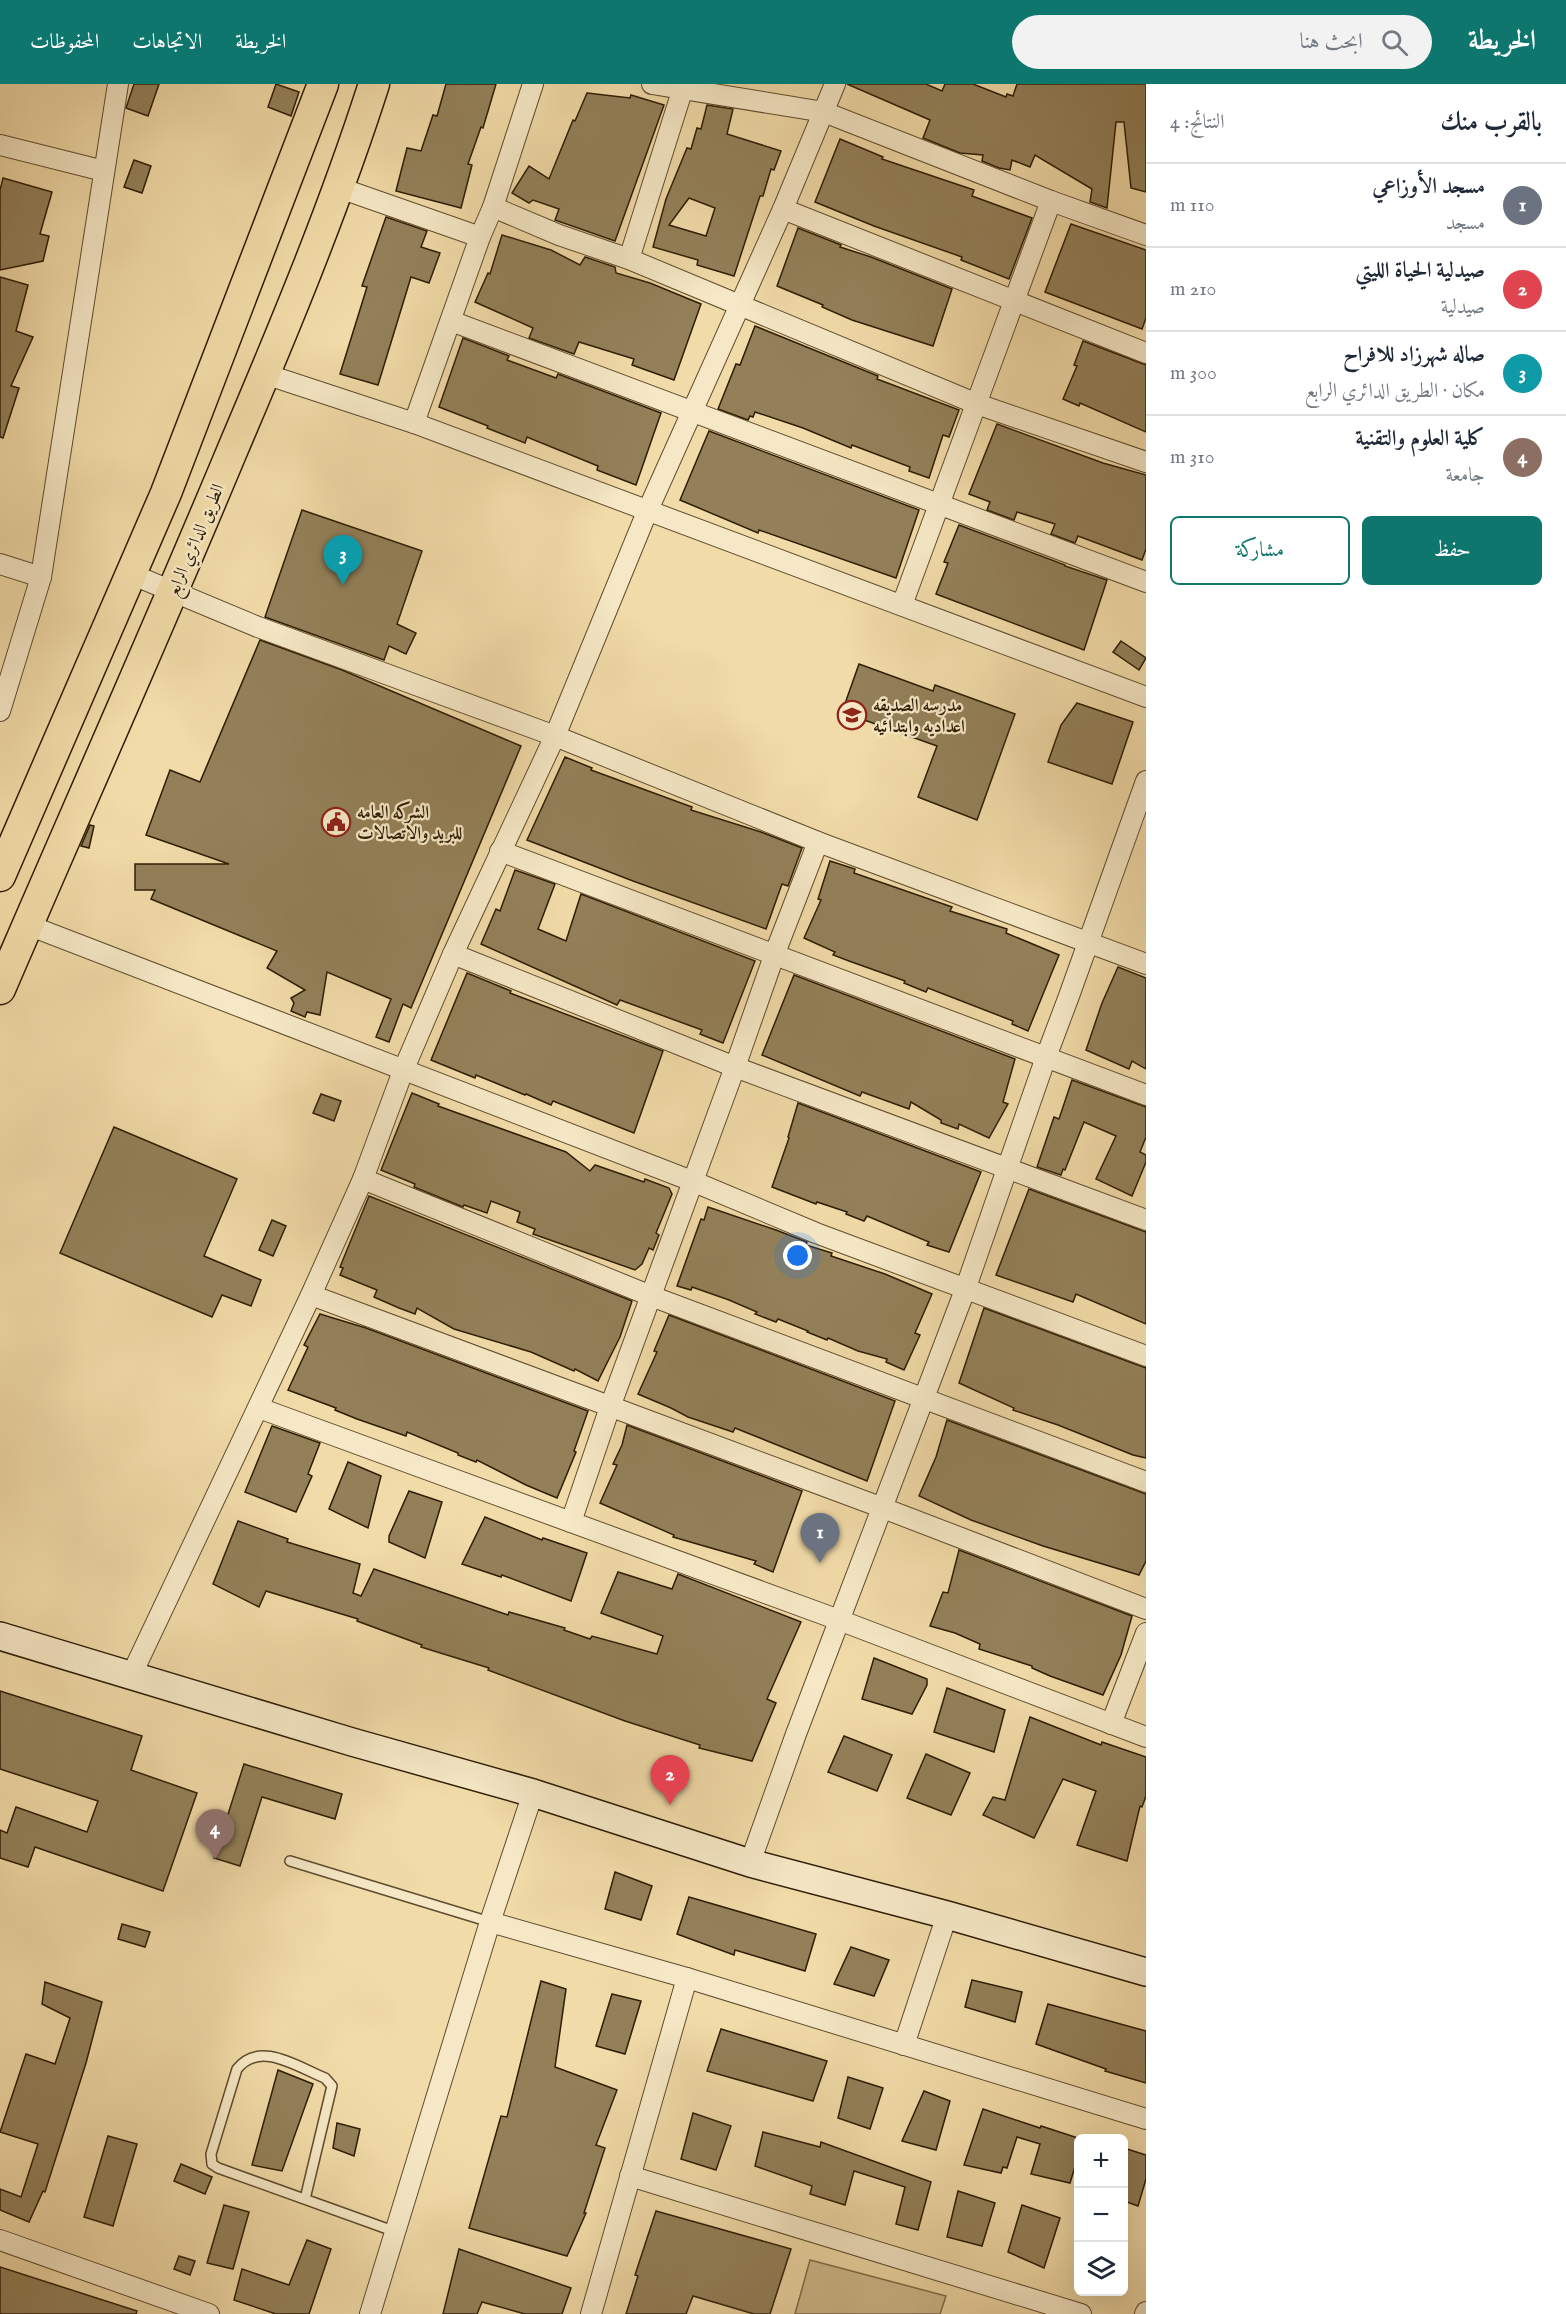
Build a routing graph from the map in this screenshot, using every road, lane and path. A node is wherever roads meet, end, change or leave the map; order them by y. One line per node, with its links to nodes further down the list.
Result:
1 (118, 84): 10 (street)
2 (323, 84): 30 (main road)
3 (374, 84): 11 (main road, الطريق الدائري الرابع)
4 (533, 84): 13 (street)
5 (652, 84): 7 (street)
6 (835, 84): 8 (street)
7 (683, 88): 8 (street); 17 (street)
8 (824, 112): 12 (street); 14 (street)
9 (0, 145): 10 (street)
10 (104, 171): 31 (street)
11 (337, 187): 16 (street); 22 (main road, الطريق الدائري الرابع)
12 (1051, 201): 15 (street); 18 (street)
13 (493, 207): 16 (street); 17 (street)
14 (783, 210): 18 (street); 19 (street)
15 (1146, 235)
16 (480, 237): 20 (street)
17 (629, 259): 19 (street)
18 (1013, 300): 21 (street); 23 (street)
19 (738, 305): 23 (street); 24 (street)
20 (451, 321): 24 (street); 25 (street)
21 (1146, 352)
22 (265, 374): 25 (street); 33 (main road, الطريق الدائري الرابع)
23 (977, 404): 26 (street); 27 (street)
24 (692, 413): 27 (street); 28 (street)
25 (414, 423): 28 (street)
26 (1146, 462)
27 (941, 504): 32 (street); 34 (street)
28 (647, 512): 34 (street); 37 (street)
29 (0, 564): 31 (street)
30 (131, 573): 33 (street); 42 (main road)
31 (42, 577): 36 (street)
32 (1146, 582)
33 (173, 592): 37 (street); 43 (main road, الطريق الدائري الرابع)
34 (902, 605): 35 (street)
35 (1146, 697)
36 (0, 711)
37 (555, 736): 40 (street); 41 (street)
38 (1146, 781): 39 (street)
39 (1138, 829): 44 (street)
40 (818, 842): 44 (street); 45 (street)
41 (500, 851): 45 (street); 46 (street)
42 (0, 876)
43 (28, 925): 48 (main road, الطريق الدائري الرابع); 51 (street)
44 (1089, 941): 47 (street); 49 (street)
45 (775, 953): 49 (street); 50 (street)
46 (453, 954): 50 (street); 51 (street)
47 (1146, 964)
48 (0, 989)
49 (1046, 1057): 52 (street); 53 (street)
50 (735, 1067): 53 (street); 55 (street)
51 (403, 1071): 54 (street); 55 (street)
52 (1146, 1095)
53 (1007, 1169): 56 (street); 57 (street)
54 (363, 1179): 58 (street); 59 (street)
55 (692, 1181): 57 (street); 59 (street)
56 (1146, 1220)
57 (965, 1290): 60 (street); 61 (street)
58 (311, 1295): 62 (street); 63 (street)
59 (651, 1296): 61 (street); 62 (street)
60 (1146, 1356)
61 (923, 1399): 64 (street); 65 (street)
62 (610, 1407): 65 (street); 66 (street)
63 (259, 1408): 66 (street); 71 (street)
64 (1146, 1482)
65 (883, 1508): 67 (street); 68 (street)
66 (571, 1522): 68 (street)
67 (1146, 1609)
68 (839, 1620): 72 (street); 76 (street)
69 (1146, 1633): 72 (street)
70 (0, 1636): 71 (street)
71 (131, 1676): 74 (street)
72 (1111, 1724): 73 (street)
73 (1146, 1737)
74 (533, 1793): 76 (street); 78 (street)
75 (290, 1862): 78 (lane)
76 (750, 1863): 77 (street)
77 (947, 1915): 79 (street); 81 (street)
78 (490, 1922): 80 (street); 85 (street)
79 (1146, 1972)
80 (687, 1978): 81 (street); 83 (street)
81 (904, 2045): 82 (street)
82 (1146, 2119)
83 (630, 2176): 90 (street); 91 (street)
84 (305, 2199): 84 (lane); 85 (lane)
85 (396, 2232): 89 (street)
86 (0, 2240): 87 (street)
87 (157, 2305): 88 (street)
88 (209, 2314)
89 (370, 2314)
90 (591, 2314)
91 (1081, 2314)

